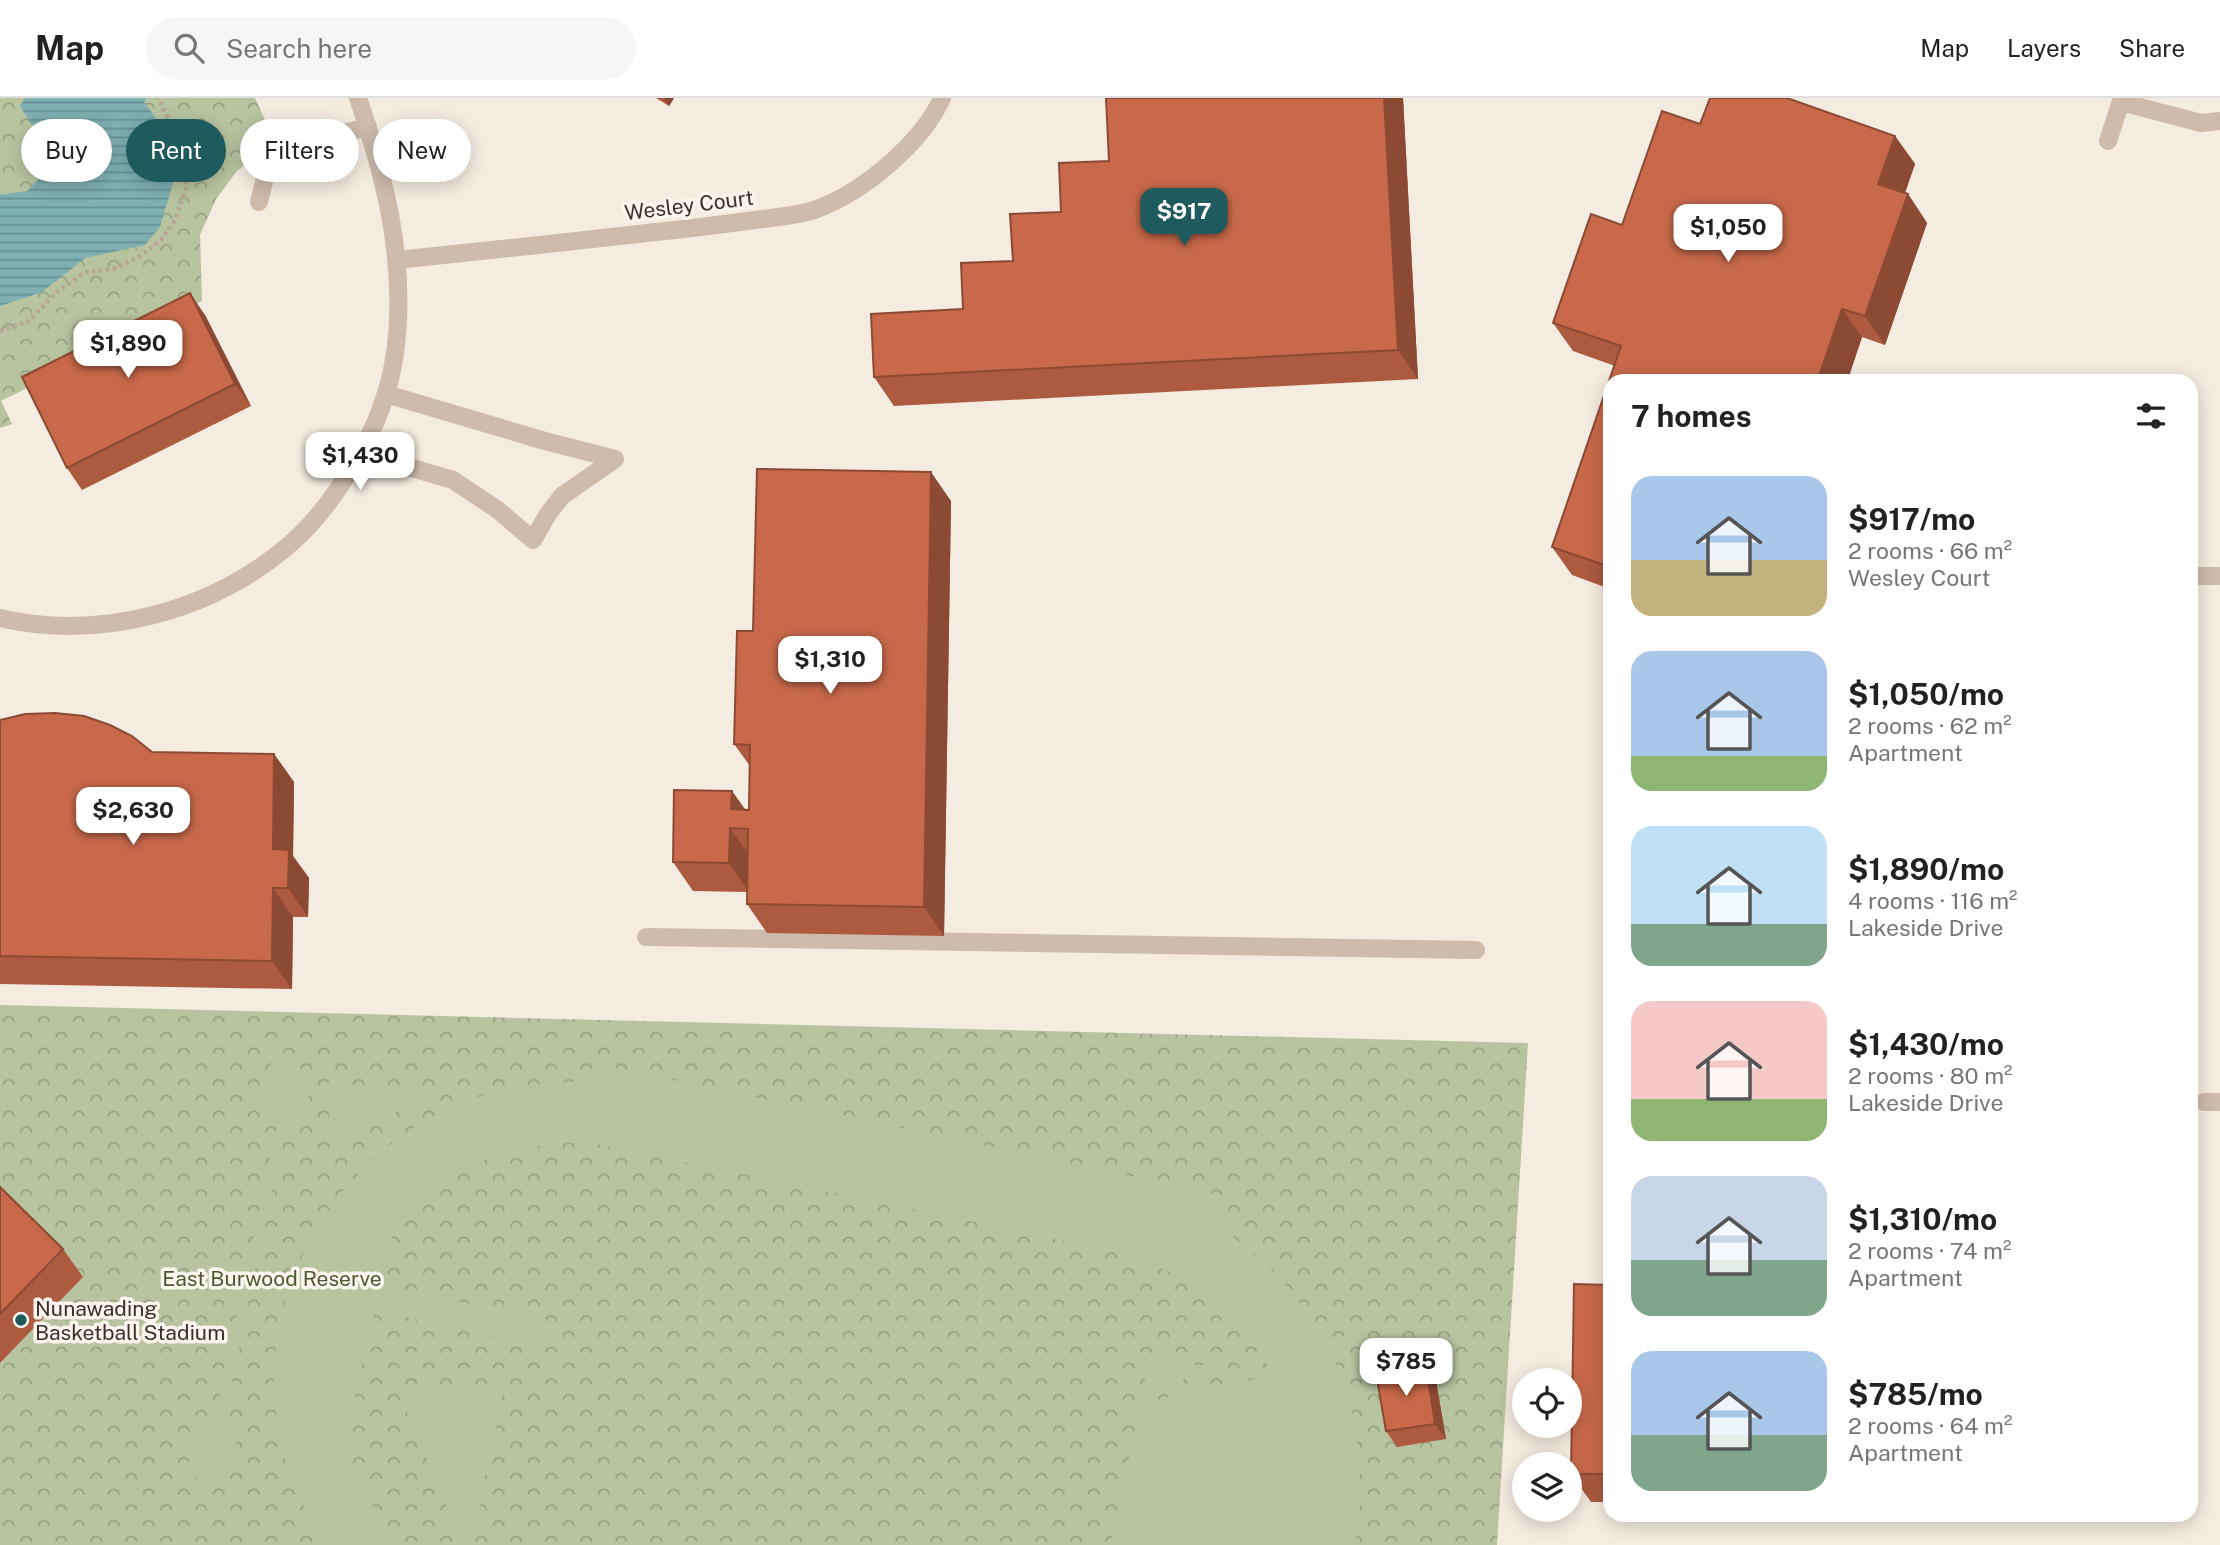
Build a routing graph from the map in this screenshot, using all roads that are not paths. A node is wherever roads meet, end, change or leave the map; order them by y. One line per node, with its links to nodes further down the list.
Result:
1 (358, 98): 5 (street)
2 (942, 98): 8 (street, Wesley Court)
3 (2122, 100): 4 (street); 6 (street)
4 (2220, 121)
5 (368, 127): 7 (street); 8 (street)
6 (2108, 141)
7 (259, 202)
8 (397, 260): 9 (street)
9 (386, 394): 10 (street); 10 (street)
10 (361, 453): 13 (street)
11 (2198, 576): 12 (street)
12 (2220, 576)
13 (0, 618)
14 (646, 937): 15 (street)
15 (1476, 950)

